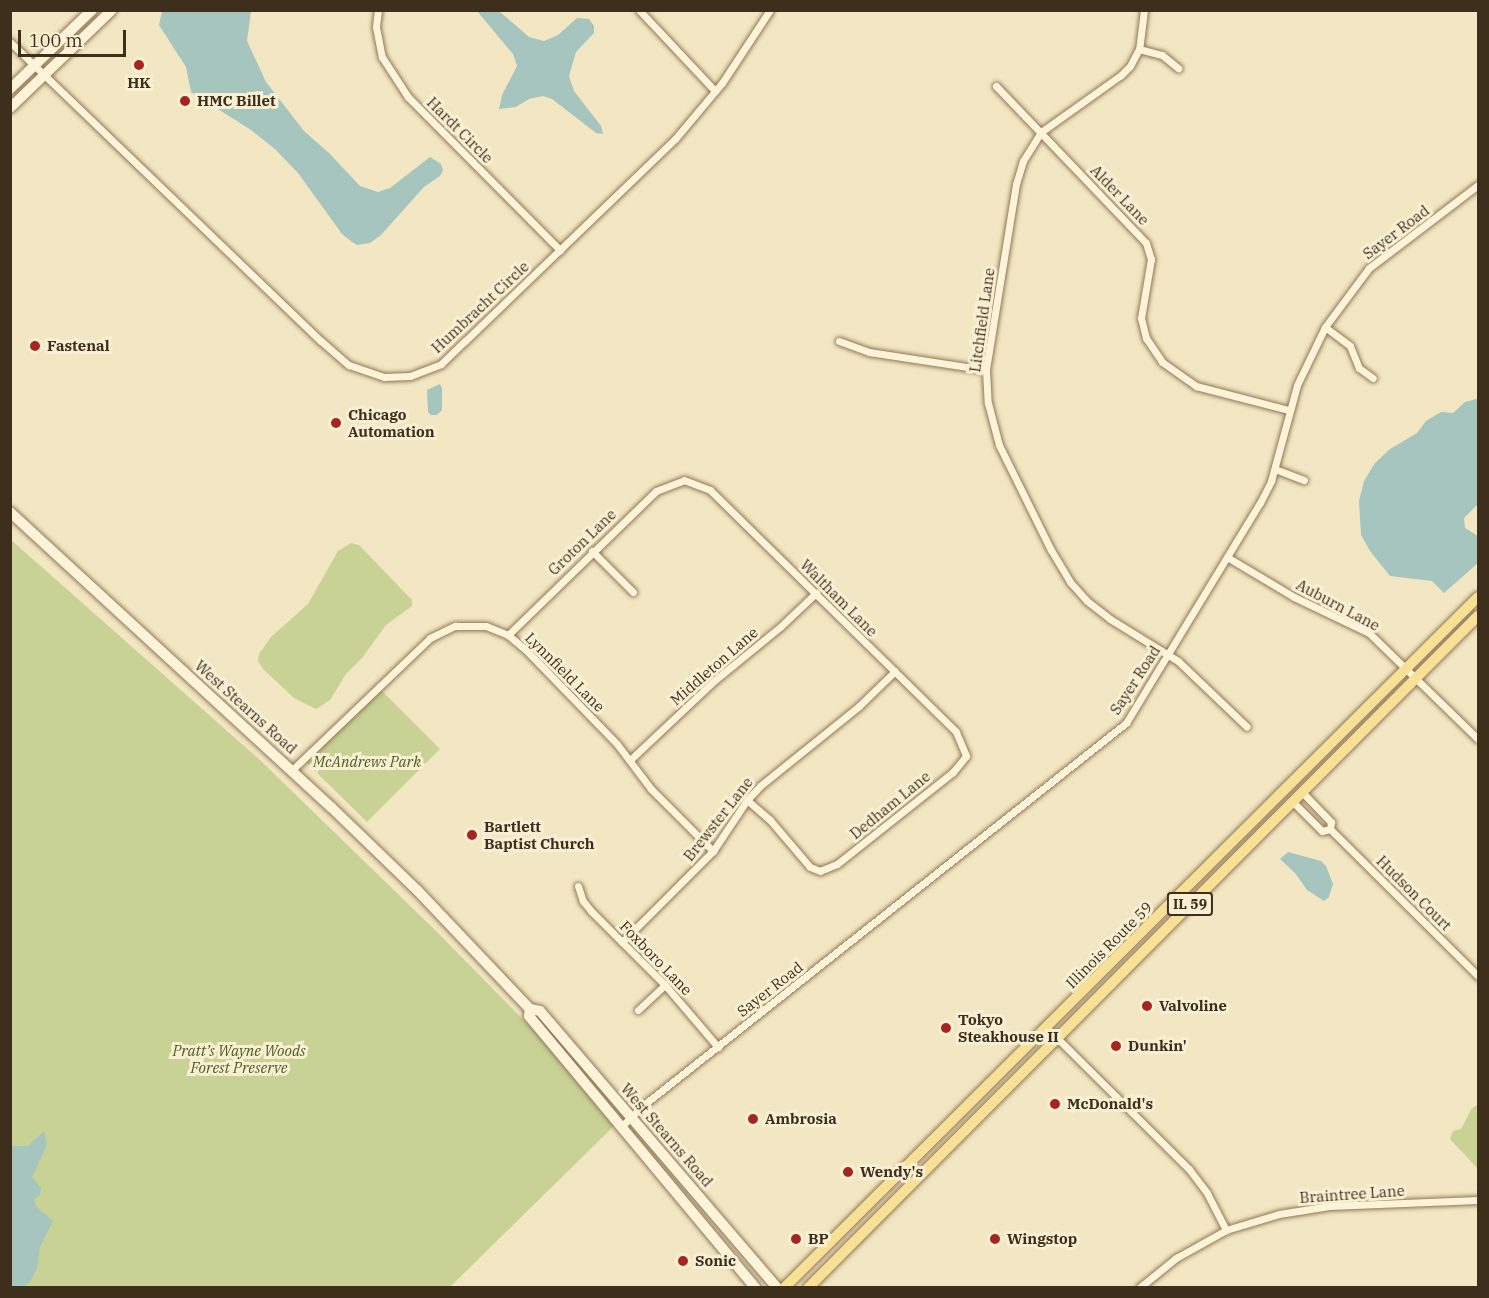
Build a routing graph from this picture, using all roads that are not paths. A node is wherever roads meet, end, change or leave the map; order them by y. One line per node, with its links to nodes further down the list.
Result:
1 (92, 10): 9 (main road)
2 (112, 10): 11 (main road)
3 (378, 10): 18 (street, Hardt Circle)
4 (639, 10): 14 (street)
5 (771, 10): 14 (street, Humbracht Circle)
6 (1144, 10): 8 (street, Litchfield Lane)
7 (10, 42): 9 (street, Humbracht Circle)
8 (1139, 49): 10 (street); 16 (street, Litchfield Lane)
9 (34, 66): 11 (street, Humbracht Circle); 13 (main road)
10 (1178, 68)
11 (44, 76): 15 (main road); 18 (street, Humbracht Circle)
12 (996, 86): 16 (street, Alder Lane)
13 (10, 89)
14 (715, 91): 18 (street, Humbracht Circle)
15 (10, 108)
16 (1041, 132): 21 (street, Litchfield Lane); 23 (street, Alder Lane)
17 (1479, 185): 19 (street, Sayer Road)
18 (560, 250)
19 (1324, 327): 22 (street); 23 (street, Sayer Road)
20 (839, 341): 21 (street)
21 (986, 370): 35 (street, Litchfield Lane)
22 (1373, 378)
23 (1289, 410): 24 (street, Sayer Road)
24 (1275, 469): 26 (street); 29 (street, Sayer Road)
25 (684, 480): 28 (street, Groton Lane); 31 (street, Waltham Lane)
26 (1304, 480)
27 (10, 512): 43 (main road, West Stearns Road)
28 (592, 551): 30 (street); 34 (street, Groton Lane)
29 (1227, 557): 35 (street, Sayer Road); 36 (street, Auburn Lane)
30 (633, 592)
31 (816, 593): 37 (street, Waltham Lane); 42 (street, Middleton Lane)
32 (1479, 597): 36 (main road, Illinois Route 59 / IL 59)
33 (1479, 616): 38 (main road, Illinois Route 59 / IL 59)
34 (508, 635): 42 (street, Lynnfield Lane); 43 (street, Lynnfield Lane)
35 (1168, 654): 39 (street, Litchfield Lane); 57 (street, Sayer Road)
36 (1407, 668): 38 (street, Auburn Lane); 55 (main road, Illinois Route 59 / IL 59)
37 (895, 671): 41 (street, Waltham Lane); 45 (street, Brewster Lane)
38 (1416, 678): 40 (street, Auburn Lane); 44 (main road, Illinois Route 59 / IL 59)
39 (1247, 727)
40 (1479, 739)
41 (964, 749): 45 (street, Dedham Lane)
42 (630, 760): 48 (street, Lynnfield Lane)
43 (292, 770): 53 (main road, West Stearns Road)
44 (1302, 792): 46 (main road, Illinois Route 59 / IL 59); 47 (street, Hudson Court)
45 (747, 800): 48 (street, Brewster Lane)
46 (1293, 802): 47 (street, Hudson Court); 56 (main road, Illinois Route 59 / IL 59)
47 (1330, 830): 51 (street, Hudson Court)
48 (713, 851): 50 (street, Brewster Lane)
49 (578, 886): 50 (street, Foxboro Lane)
50 (622, 942): 52 (street, Foxboro Lane)
51 (1479, 975)
52 (665, 985): 54 (street); 57 (street, Foxboro Lane)
53 (530, 1009): 58 (main road, West Stearns Road); 59 (main road, West Stearns Road)
54 (638, 1011)
55 (1047, 1028): 56 (street); 64 (main road, Illinois Route 59 / IL 59)
56 (1056, 1038): 61 (street); 65 (main road, Illinois Route 59 / IL 59)
57 (718, 1047): 58 (street, Sayer Road)
58 (631, 1116): 59 (street, Sayer Road); 63 (main road, West Stearns Road)
59 (621, 1127): 62 (main road, West Stearns Road)
60 (1479, 1200): 61 (street, Braintree Lane)
61 (1226, 1230): 66 (street, Braintree Lane)
62 (756, 1287)
63 (777, 1287)
64 (784, 1287)
65 (808, 1287)
66 (1139, 1287)

